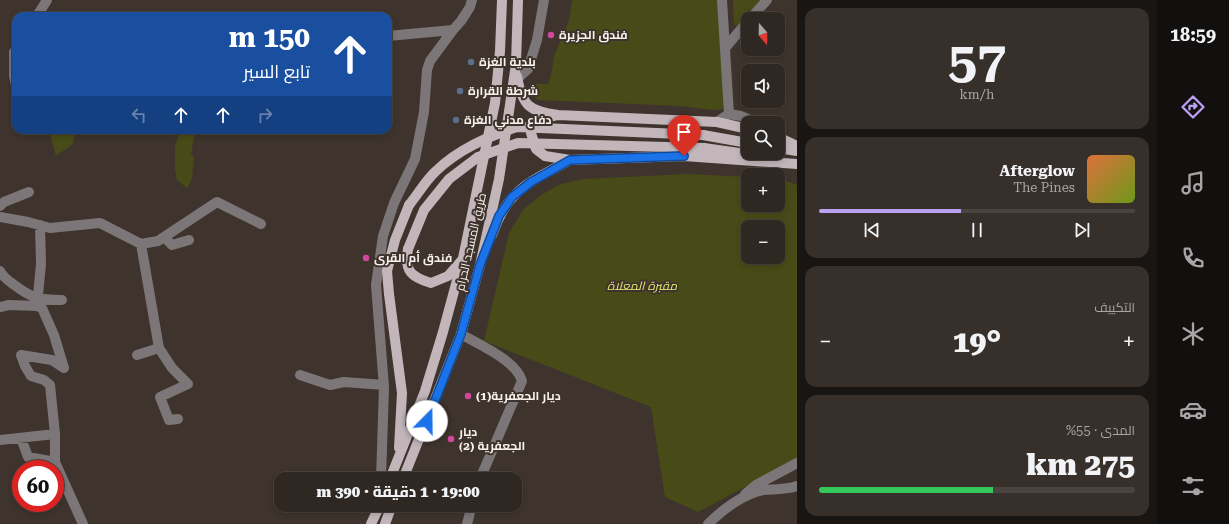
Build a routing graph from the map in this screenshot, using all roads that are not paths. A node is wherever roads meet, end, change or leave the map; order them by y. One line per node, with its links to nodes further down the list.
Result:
1 (47, 0): 8 (street)
2 (472, 0): 11 (street)
3 (502, 0): 36 (main road, طريق المسجد الحرام)
4 (518, 0): 14 (main road, طريق المسجد الحرام)
5 (544, 0): 15 (street)
6 (722, 0): 13 (street)
7 (767, 0): 9 (street)
8 (40, 12)
9 (756, 12)
10 (741, 29): 13 (street)
11 (453, 30): 12 (street); 46 (street)
12 (392, 36)
13 (725, 48): 16 (street)
14 (516, 64): 15 (main road); 37 (main road, طريق المسجد الحرام)
15 (518, 78): 17 (main road)
16 (729, 114): 18 (street); 19 (street)
17 (558, 115): 19 (main road); 26 (main road)
18 (741, 116)
19 (717, 122): 20 (main road)
20 (741, 128)
21 (785, 140): 23 (main road)
22 (741, 141): 51 (main road, bridge)
23 (797, 146)
24 (785, 149): 25 (main road)
25 (797, 151)
26 (570, 160): 27 (main road); 37 (main road)
27 (797, 163): 36 (main road, bridge)
28 (29, 192): 29 (street)
29 (0, 206)
30 (0, 217): 32 (street)
31 (261, 224): 33 (street)
32 (40, 225): 35 (street); 40 (street)
33 (164, 237): 34 (street); 35 (street)
34 (189, 240)
35 (142, 244): 43 (street)
36 (463, 258): 51 (main road, طريق المسجد الحرام)
37 (480, 265): 42 (main road, طريق المسجد الحرام)
38 (0, 271): 40 (street)
39 (62, 300): 40 (street)
40 (37, 302): 41 (street); 48 (street)
41 (0, 307)
42 (461, 334): 57 (main road, طريق المسجد الحرام); 58 (street)
43 (159, 348): 44 (street); 47 (street)
44 (137, 355)
45 (300, 375): 46 (street)
46 (384, 385): 55 (street)
47 (178, 419)
48 (55, 434): 49 (street); 53 (street)
49 (21, 438): 50 (street); 52 (street)
50 (0, 440)
51 (398, 459): 56 (main road, طريق المسجد الحرام)
52 (44, 460)
53 (55, 460)
54 (797, 463): 61 (street)
55 (381, 472)
56 (393, 472)
57 (406, 472)
58 (483, 472)
59 (64, 482): 65 (street)
60 (797, 486): 61 (street)
61 (741, 498): 69 (street)
62 (377, 512): 66 (main road)
63 (389, 512): 67 (main road)
64 (470, 512): 68 (street)
65 (83, 524)
66 (371, 524)
67 (385, 524)
68 (467, 524)
69 (708, 524)

